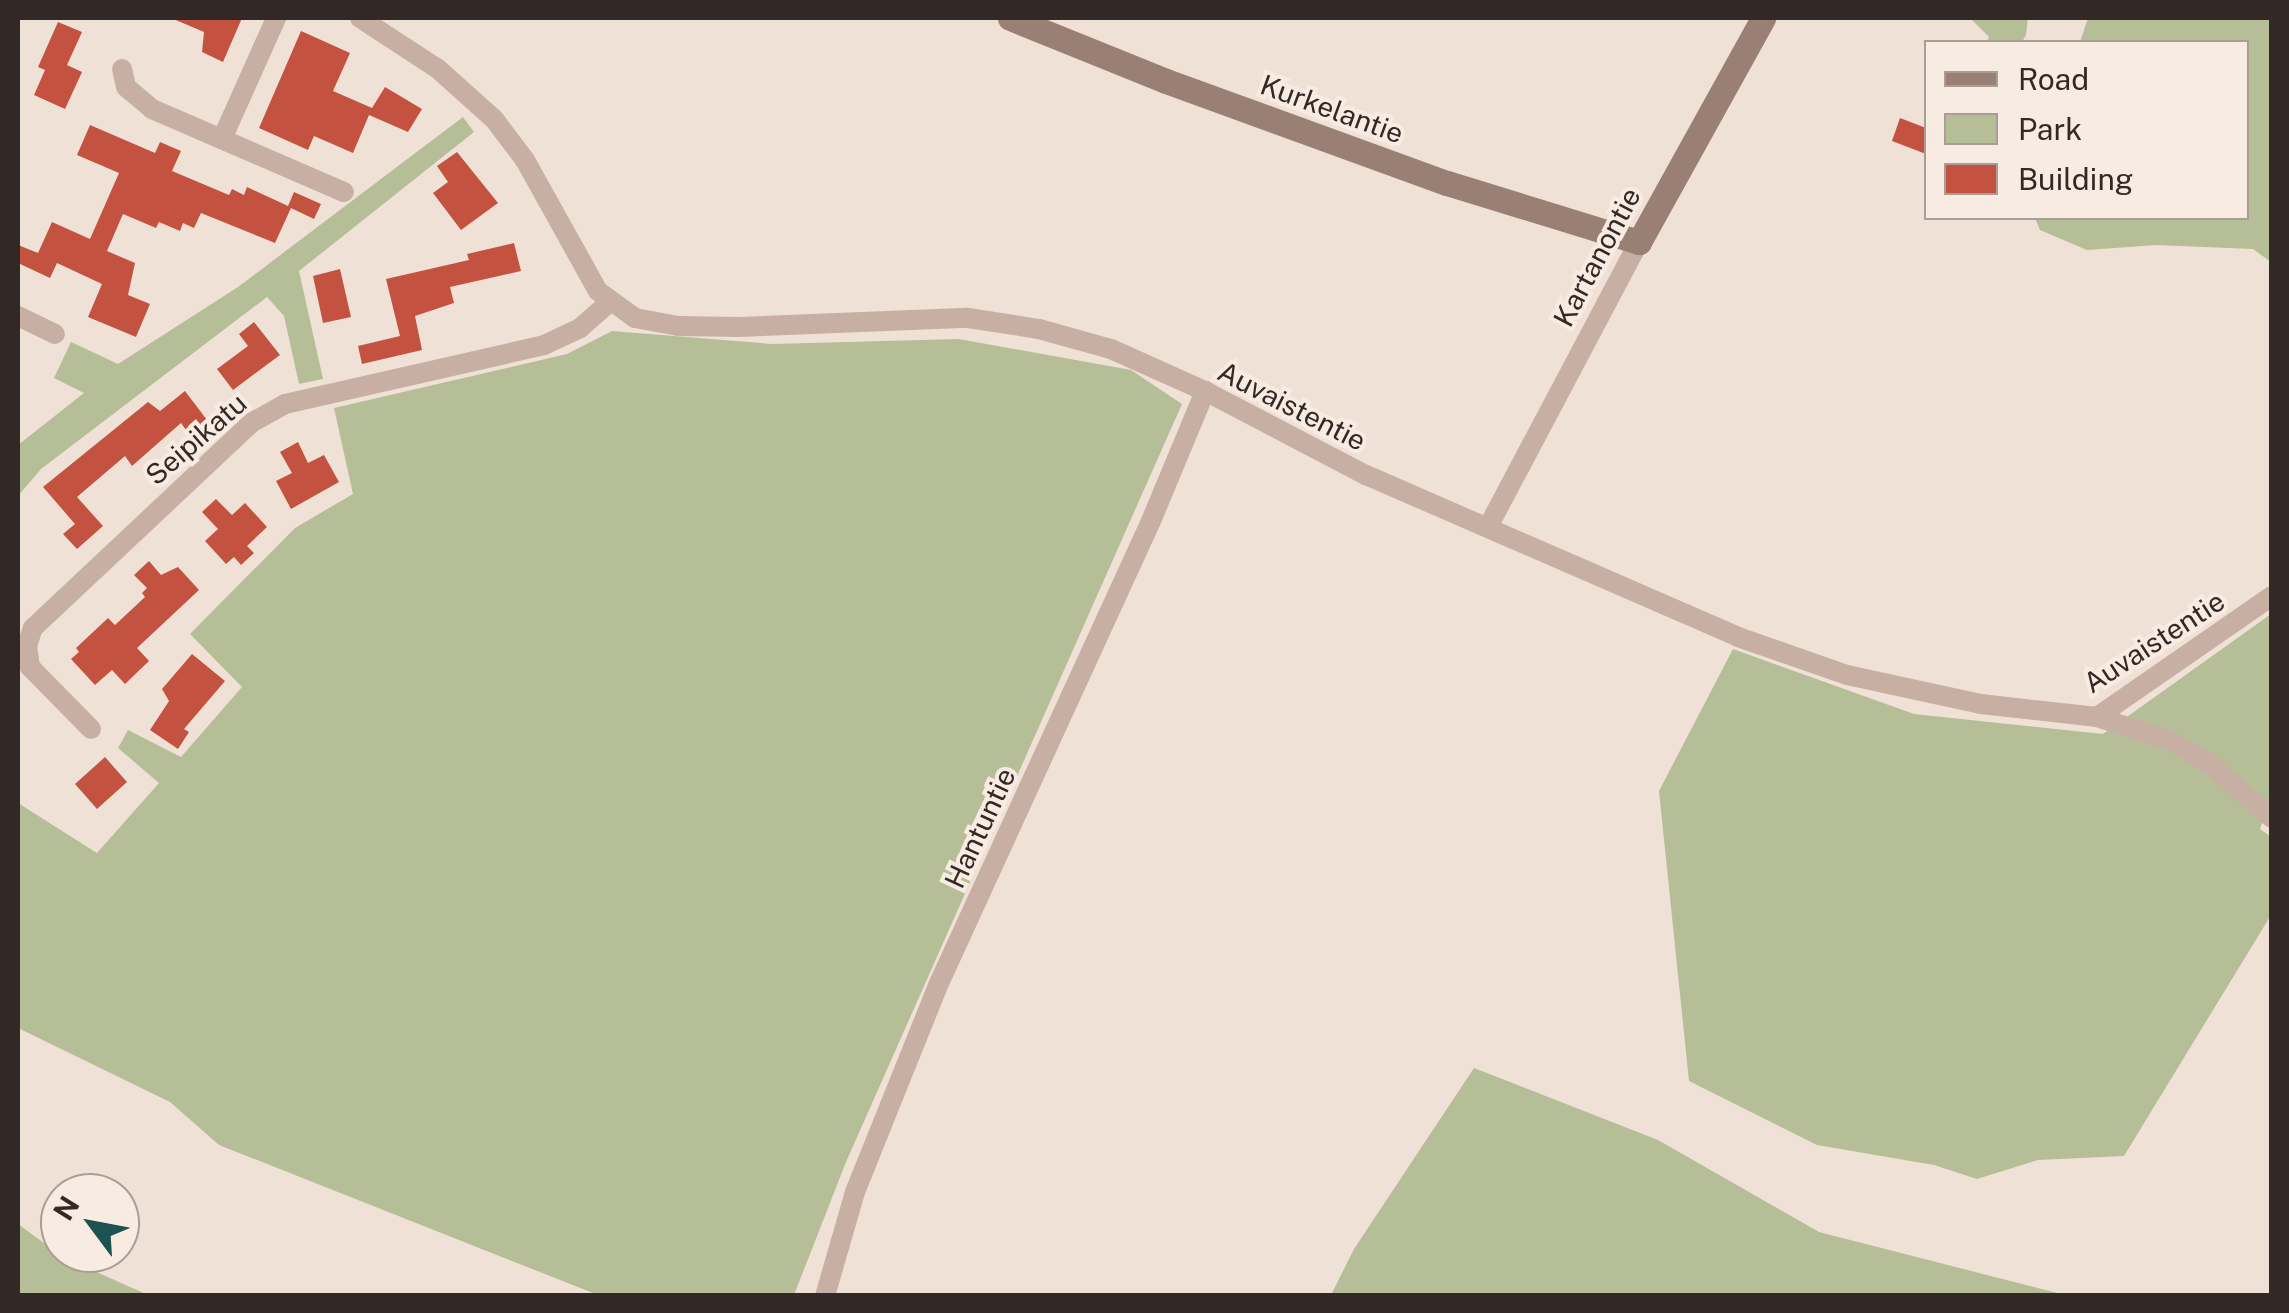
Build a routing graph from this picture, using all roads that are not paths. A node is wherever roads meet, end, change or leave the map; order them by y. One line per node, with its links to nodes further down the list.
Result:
1 (276, 18): 6 (street)
2 (360, 18): 9 (street)
3 (1010, 18): 8 (street, Kurkelantie)
4 (1763, 18): 8 (street, Kartanontie)
5 (122, 69): 6 (street)
6 (222, 139): 7 (street)
7 (344, 192)
8 (1639, 242): 13 (street, Kartanontie)
9 (609, 302): 12 (street, Auvaistentie); 16 (street, Seipikatu)
10 (18, 316): 11 (street)
11 (55, 334)
12 (1205, 391): 13 (street, Auvaistentie); 18 (street, Hantuntie)
13 (1488, 528): 15 (street, Auvaistentie)
14 (2272, 596): 15 (street, Auvaistentie)
15 (2096, 716): 17 (street)
16 (91, 729)
17 (2272, 818)
18 (825, 1296)

